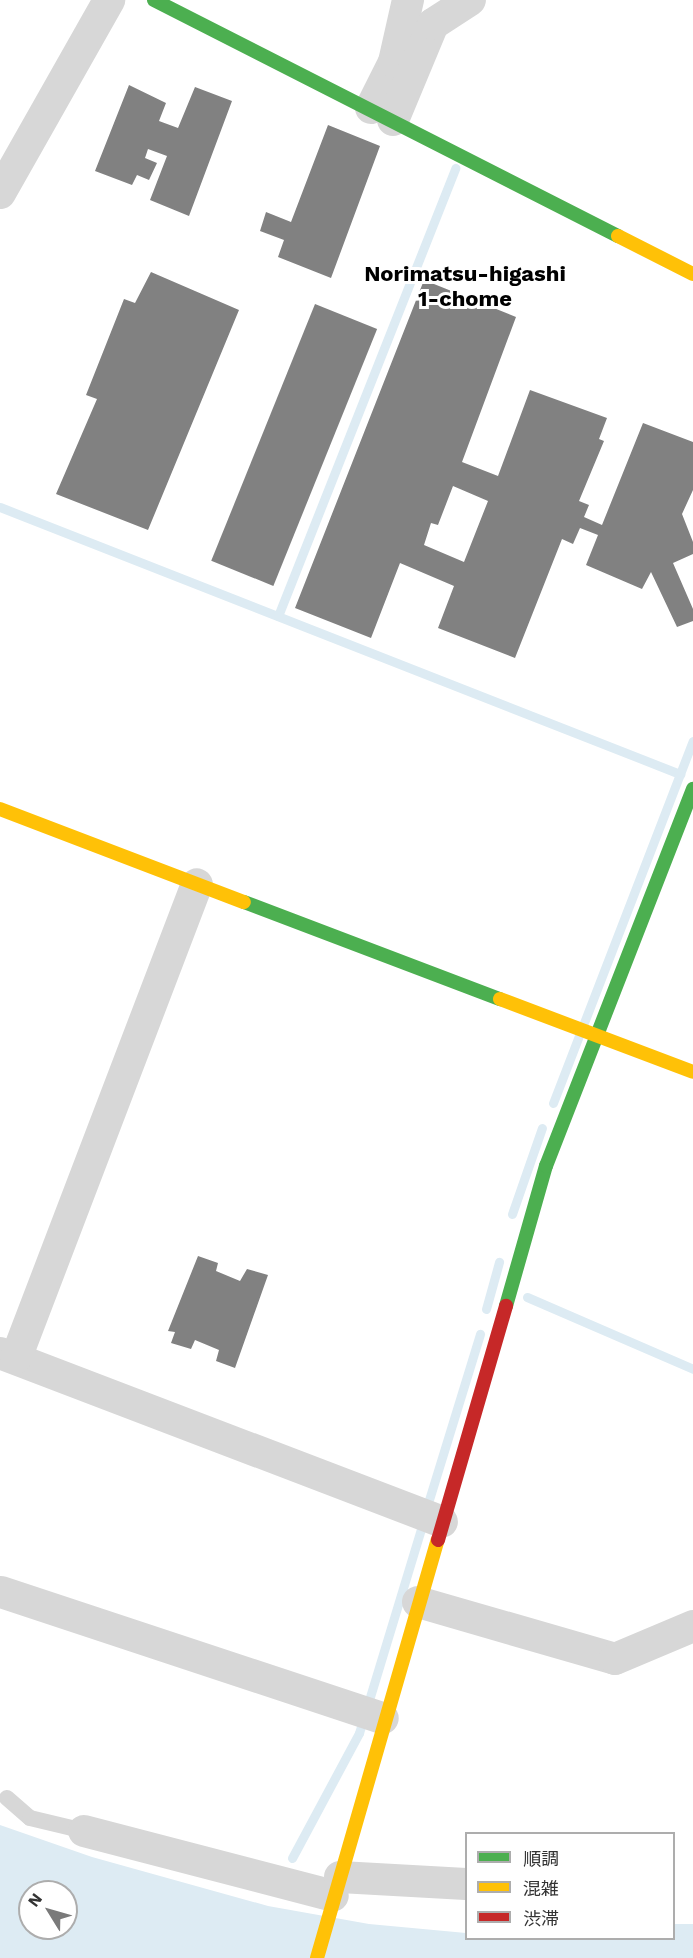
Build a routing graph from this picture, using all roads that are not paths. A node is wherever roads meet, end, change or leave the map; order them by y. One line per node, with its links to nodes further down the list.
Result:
1 (109, 0): 6 (street)
2 (154, 0): 5 (street)
3 (408, 0): 5 (street)
4 (470, 0): 5 (street)
5 (382, 114): 7 (street)
6 (0, 194)
7 (693, 273)
8 (693, 789): 11 (street)
9 (0, 809): 10 (street)
10 (197, 884): 11 (street); 13 (street)
11 (597, 1036): 12 (street); 14 (street)
12 (693, 1072)
13 (8, 1355): 14 (street)
14 (442, 1522): 16 (street)
15 (1, 1592): 18 (street)
16 (418, 1602): 17 (street); 18 (street)
17 (693, 1626)
18 (384, 1718): 22 (street)
19 (7, 1798): 20 (lane)
20 (84, 1831): 22 (street)
21 (465, 1884): 22 (street)
22 (334, 1893): 23 (street)
23 (317, 1958)

